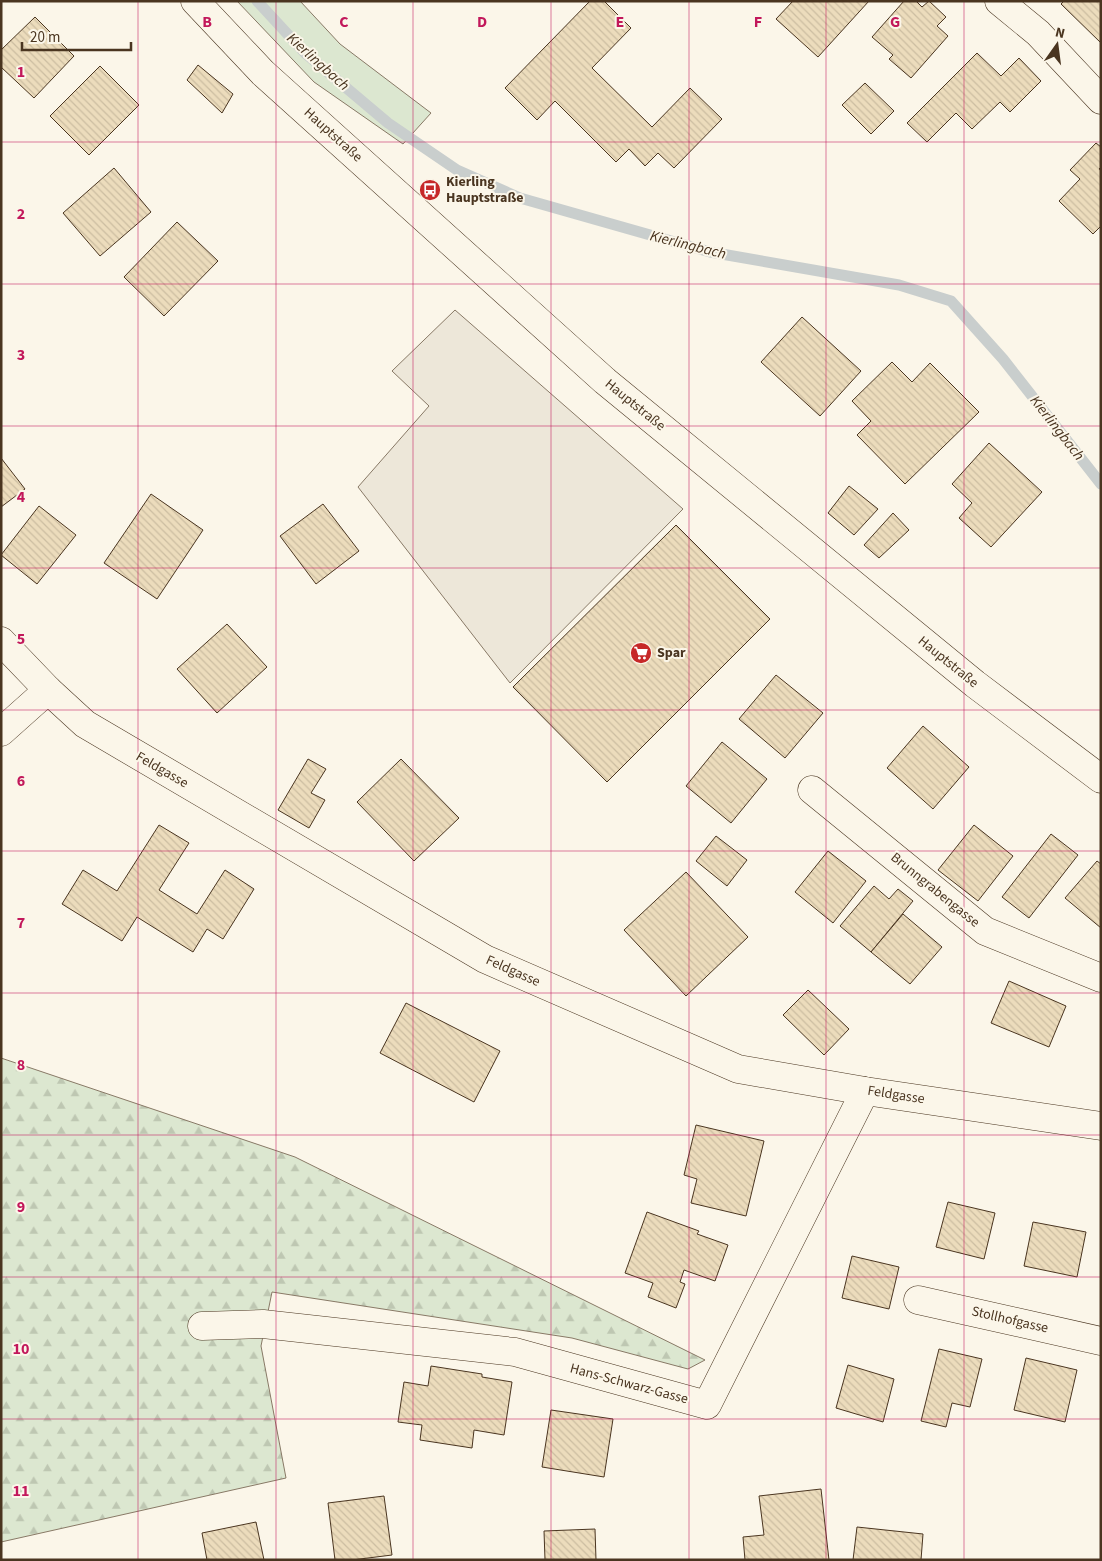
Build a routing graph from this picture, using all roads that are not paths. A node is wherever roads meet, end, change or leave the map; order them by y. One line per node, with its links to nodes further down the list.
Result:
1 (195, 1): 7 (street, Hauptstraße)
2 (999, 1): 3 (street)
3 (1101, 100)
4 (1, 641): 5 (street, Feldgasse)
5 (48, 690): 6 (street); 10 (street, Feldgasse)
6 (1, 732)
7 (1101, 779)
8 (812, 790): 9 (street, Brunngrabengasse)
9 (1101, 978)
10 (865, 1091): 11 (street, Feldgasse); 13 (street, Hans-Schwarz-Gasse)
11 (1101, 1126)
12 (918, 1300): 14 (street, Stollhofgasse)
13 (202, 1326)
14 (1101, 1341)

